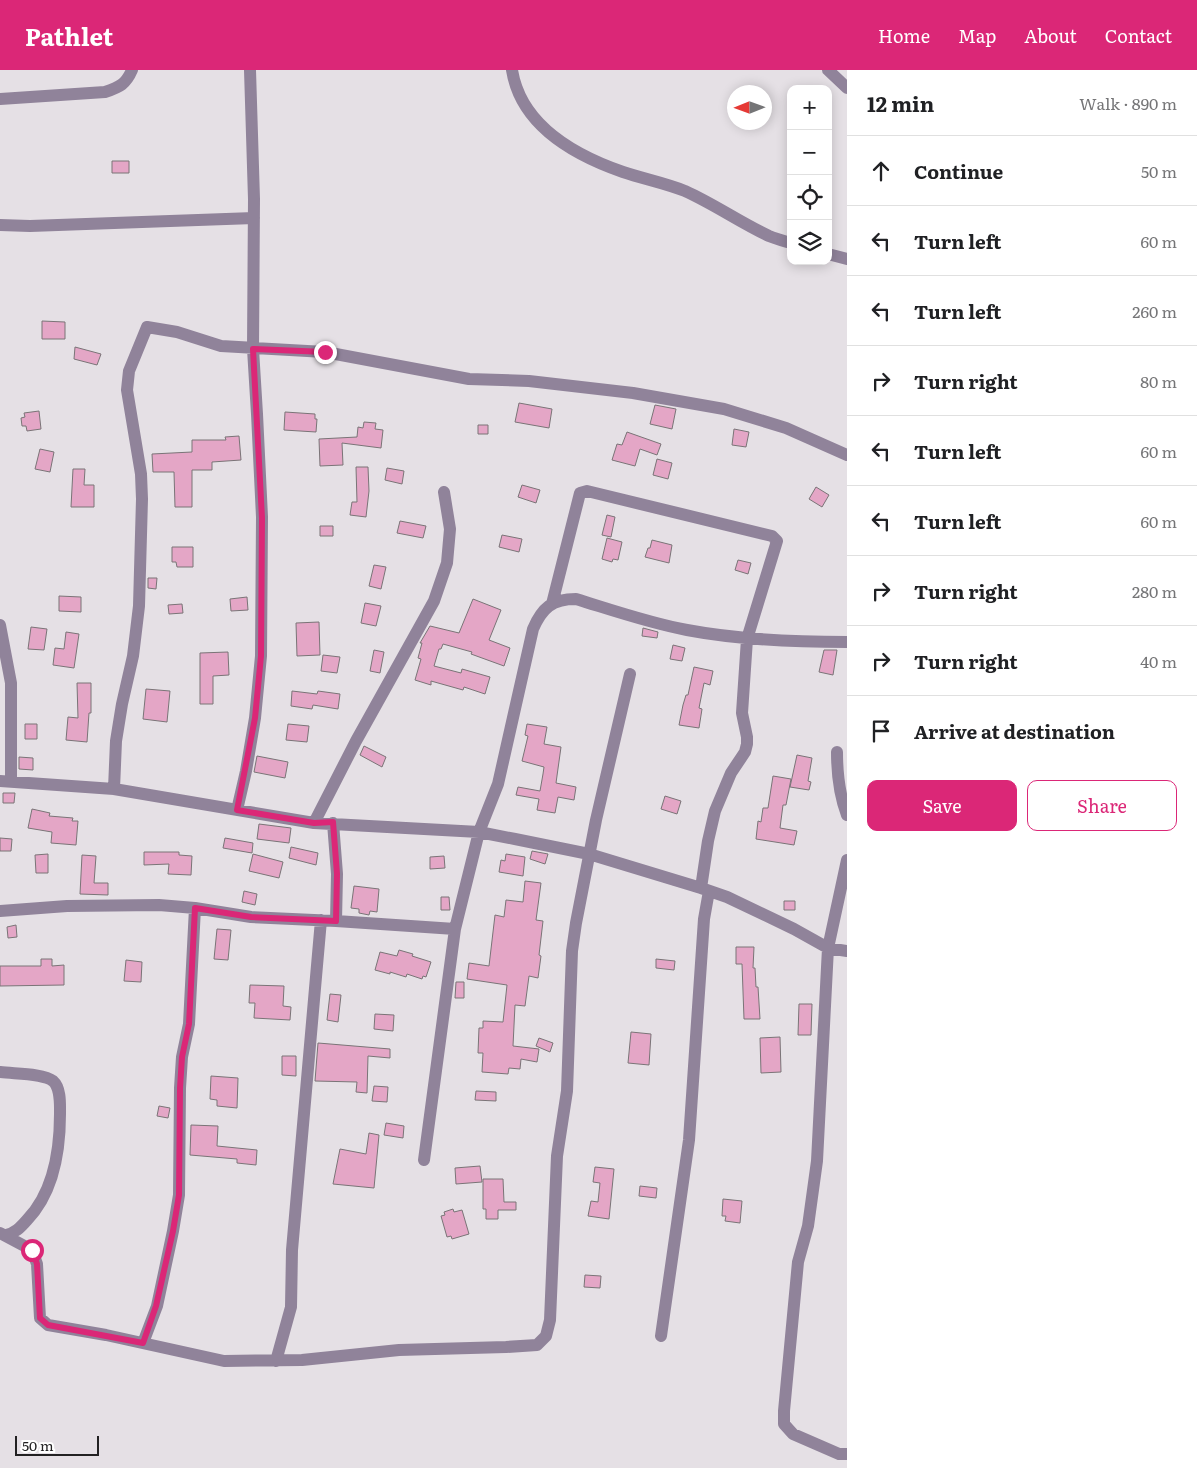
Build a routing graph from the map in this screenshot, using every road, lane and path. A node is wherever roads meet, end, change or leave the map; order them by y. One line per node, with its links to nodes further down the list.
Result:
1 (132, 70): 6 (street)
2 (250, 70): 7 (street)
3 (512, 70): 9 (street)
4 (828, 70): 5 (street)
5 (847, 88)
6 (0, 98)
7 (254, 218): 8 (street); 12 (street)
8 (0, 225)
9 (787, 242)
10 (832, 255): 11 (street)
11 (847, 259)
12 (253, 349): 13 (street); 22 (street); 23 (street)
13 (847, 455)
14 (444, 492): 26 (street)
15 (552, 604): 17 (street); 17 (street); 27 (street)
16 (0, 625): 21 (street)
17 (747, 639): 18 (street); 30 (street)
18 (847, 642)
19 (630, 674): 28 (street)
20 (837, 752): 24 (street)
21 (6, 781): 22 (street)
22 (114, 789): 23 (street)
23 (237, 810): 26 (street)
24 (847, 815)
25 (333, 822): 26 (street); 27 (street); 34 (street)
26 (314, 823)
27 (479, 832): 28 (street); 35 (street)
28 (589, 854): 30 (street); 43 (street)
29 (847, 860): 36 (street)
30 (705, 889): 36 (street); 41 (street)
31 (195, 908): 32 (street); 33 (street); 42 (street)
32 (0, 910)
33 (321, 920): 34 (street); 43 (street)
34 (336, 921): 35 (street)
35 (455, 929): 39 (street)
36 (828, 948): 37 (street); 44 (street)
37 (847, 951)
38 (0, 1072): 40 (street)
39 (424, 1160)
40 (3, 1234): 42 (street)
41 (661, 1336)
42 (143, 1343): 43 (street)
43 (276, 1360)
44 (847, 1454)

